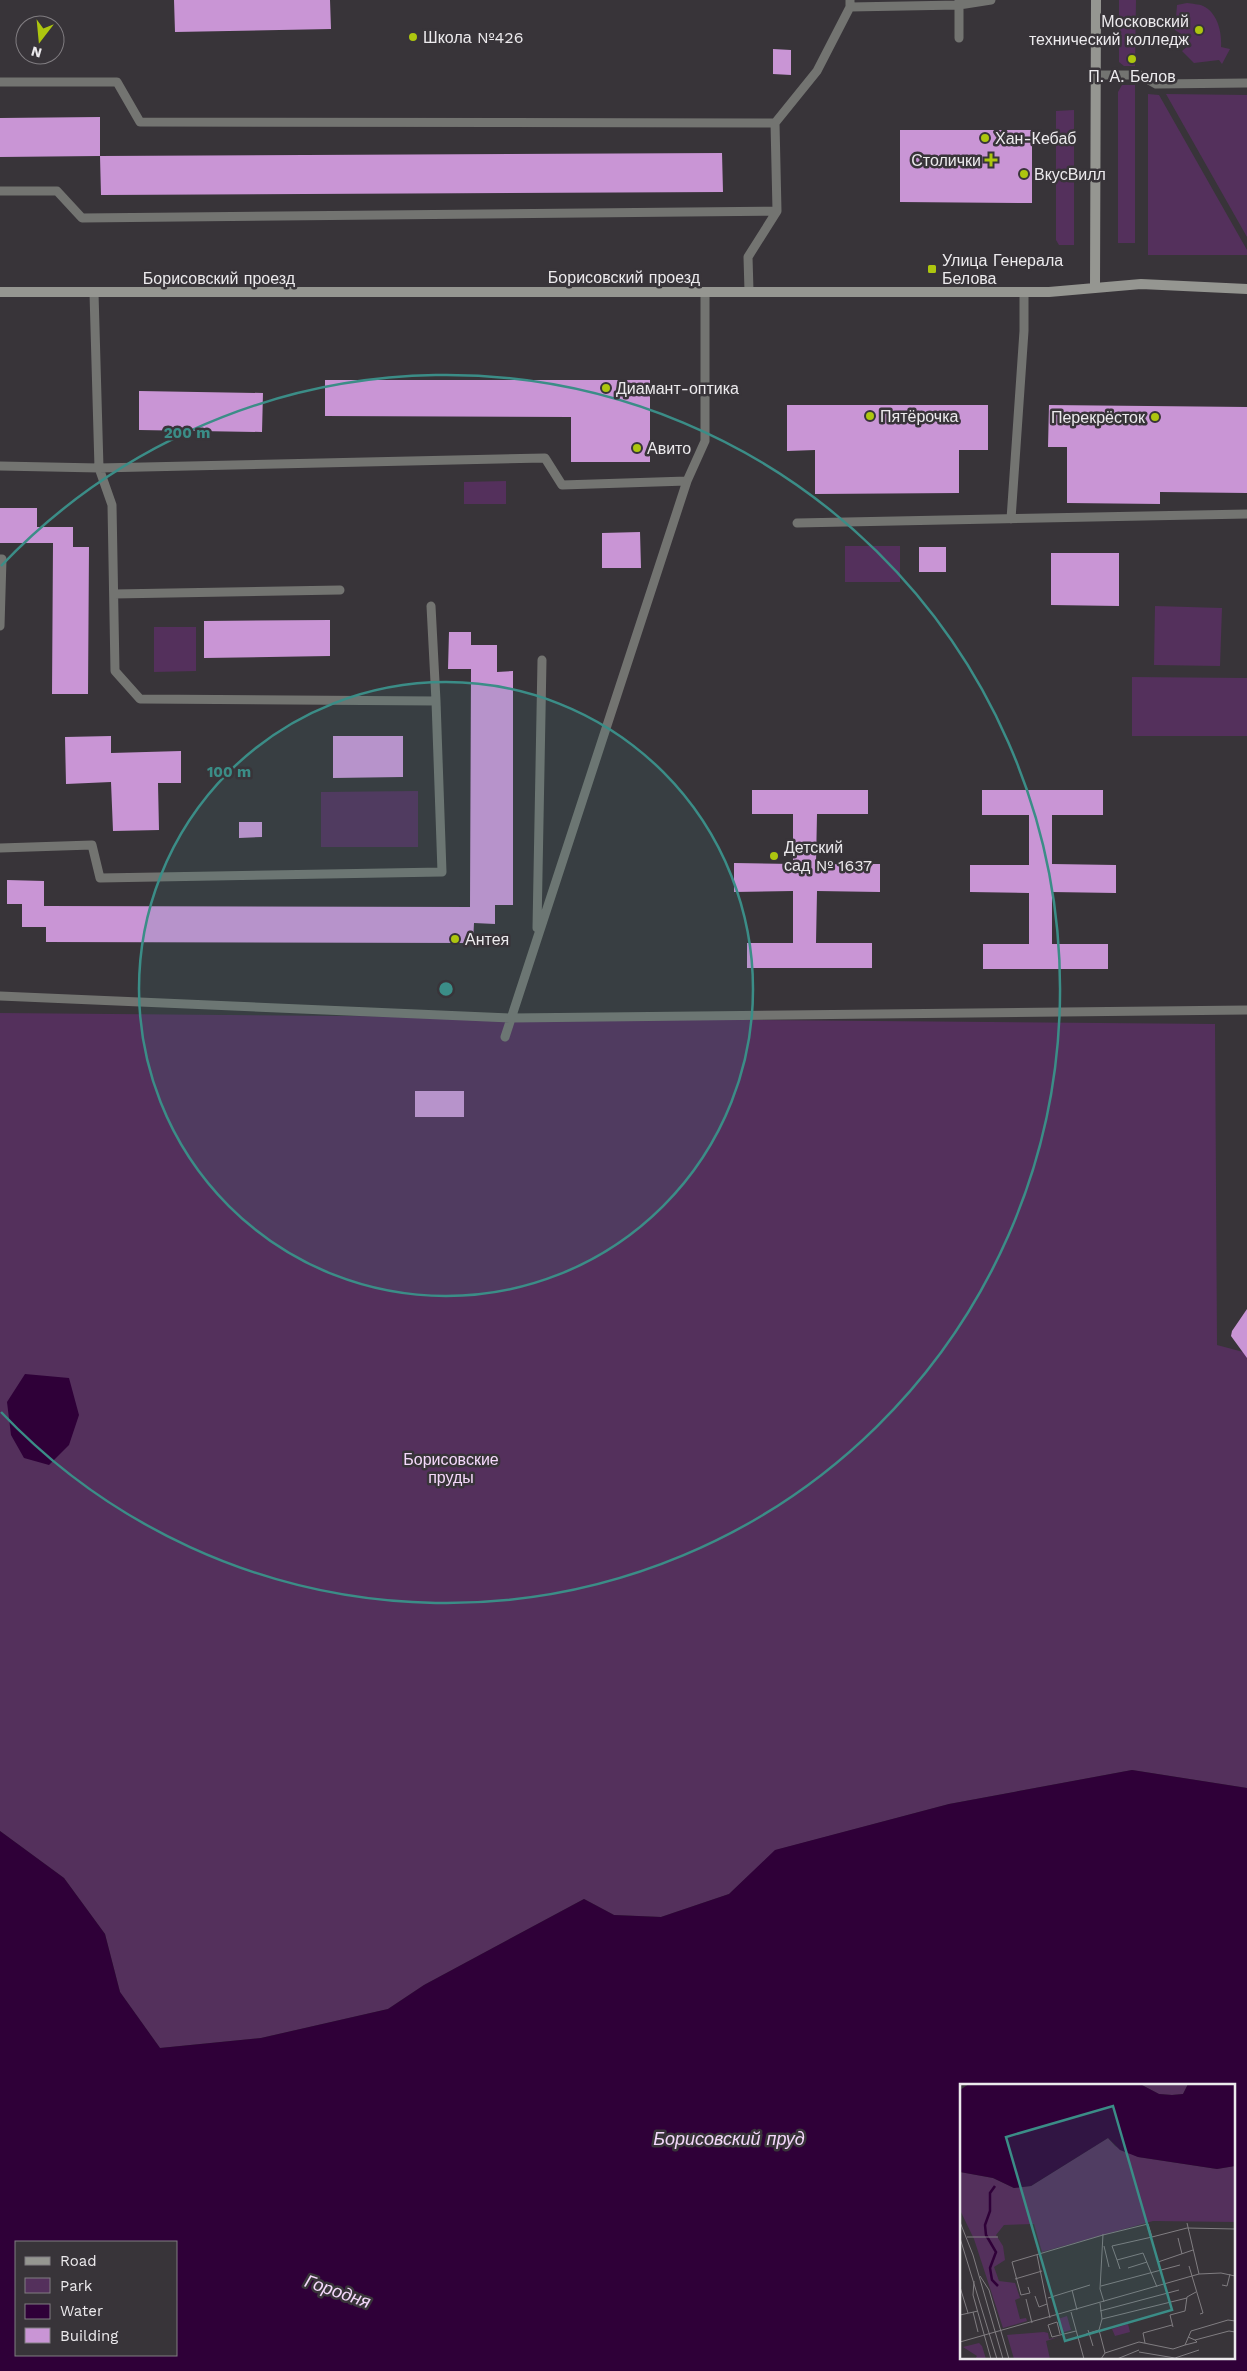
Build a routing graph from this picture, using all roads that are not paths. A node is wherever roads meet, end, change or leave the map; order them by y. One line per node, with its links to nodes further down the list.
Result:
1 (991, 0): 3 (lane)
2 (1096, 0): 6 (street)
3 (959, 3): 4 (lane); 5 (lane)
4 (850, 4): 9 (lane)
5 (959, 38)
6 (1096, 75): 8 (lane); 12 (street)
7 (0, 82): 9 (lane)
8 (1247, 83)
9 (775, 123): 11 (lane)
10 (0, 191): 11 (lane)
11 (777, 211): 16 (lane)
12 (1096, 288): 13 (street, Борисовский проезд); 17 (street, Борисовский проезд)
13 (1247, 289)
14 (0, 292): 18 (street, Борисовский проезд)
15 (705, 292): 16 (street, Борисовский проезд); 18 (street, Борисовский проезд); 21 (lane)
16 (749, 292): 17 (street, Борисовский проезд)
17 (1024, 292): 23 (lane)
18 (94, 293): 20 (lane)
19 (0, 466): 20 (lane)
20 (98, 468): 21 (lane); 27 (lane)
21 (687, 481): 33 (lane)
22 (1247, 514): 23 (lane)
23 (1011, 519): 24 (lane)
24 (797, 523)
25 (0, 559): 29 (lane)
26 (340, 590): 27 (lane)
27 (114, 594): 31 (lane)
28 (431, 606): 31 (lane)
29 (0, 626)
30 (542, 660): 33 (lane)
31 (436, 701): 32 (lane)
32 (0, 848)
33 (537, 938): 36 (lane)
34 (0, 996): 36 (lane)
35 (1247, 1010): 36 (lane)
36 (511, 1018): 37 (lane)
37 (504, 1037)

